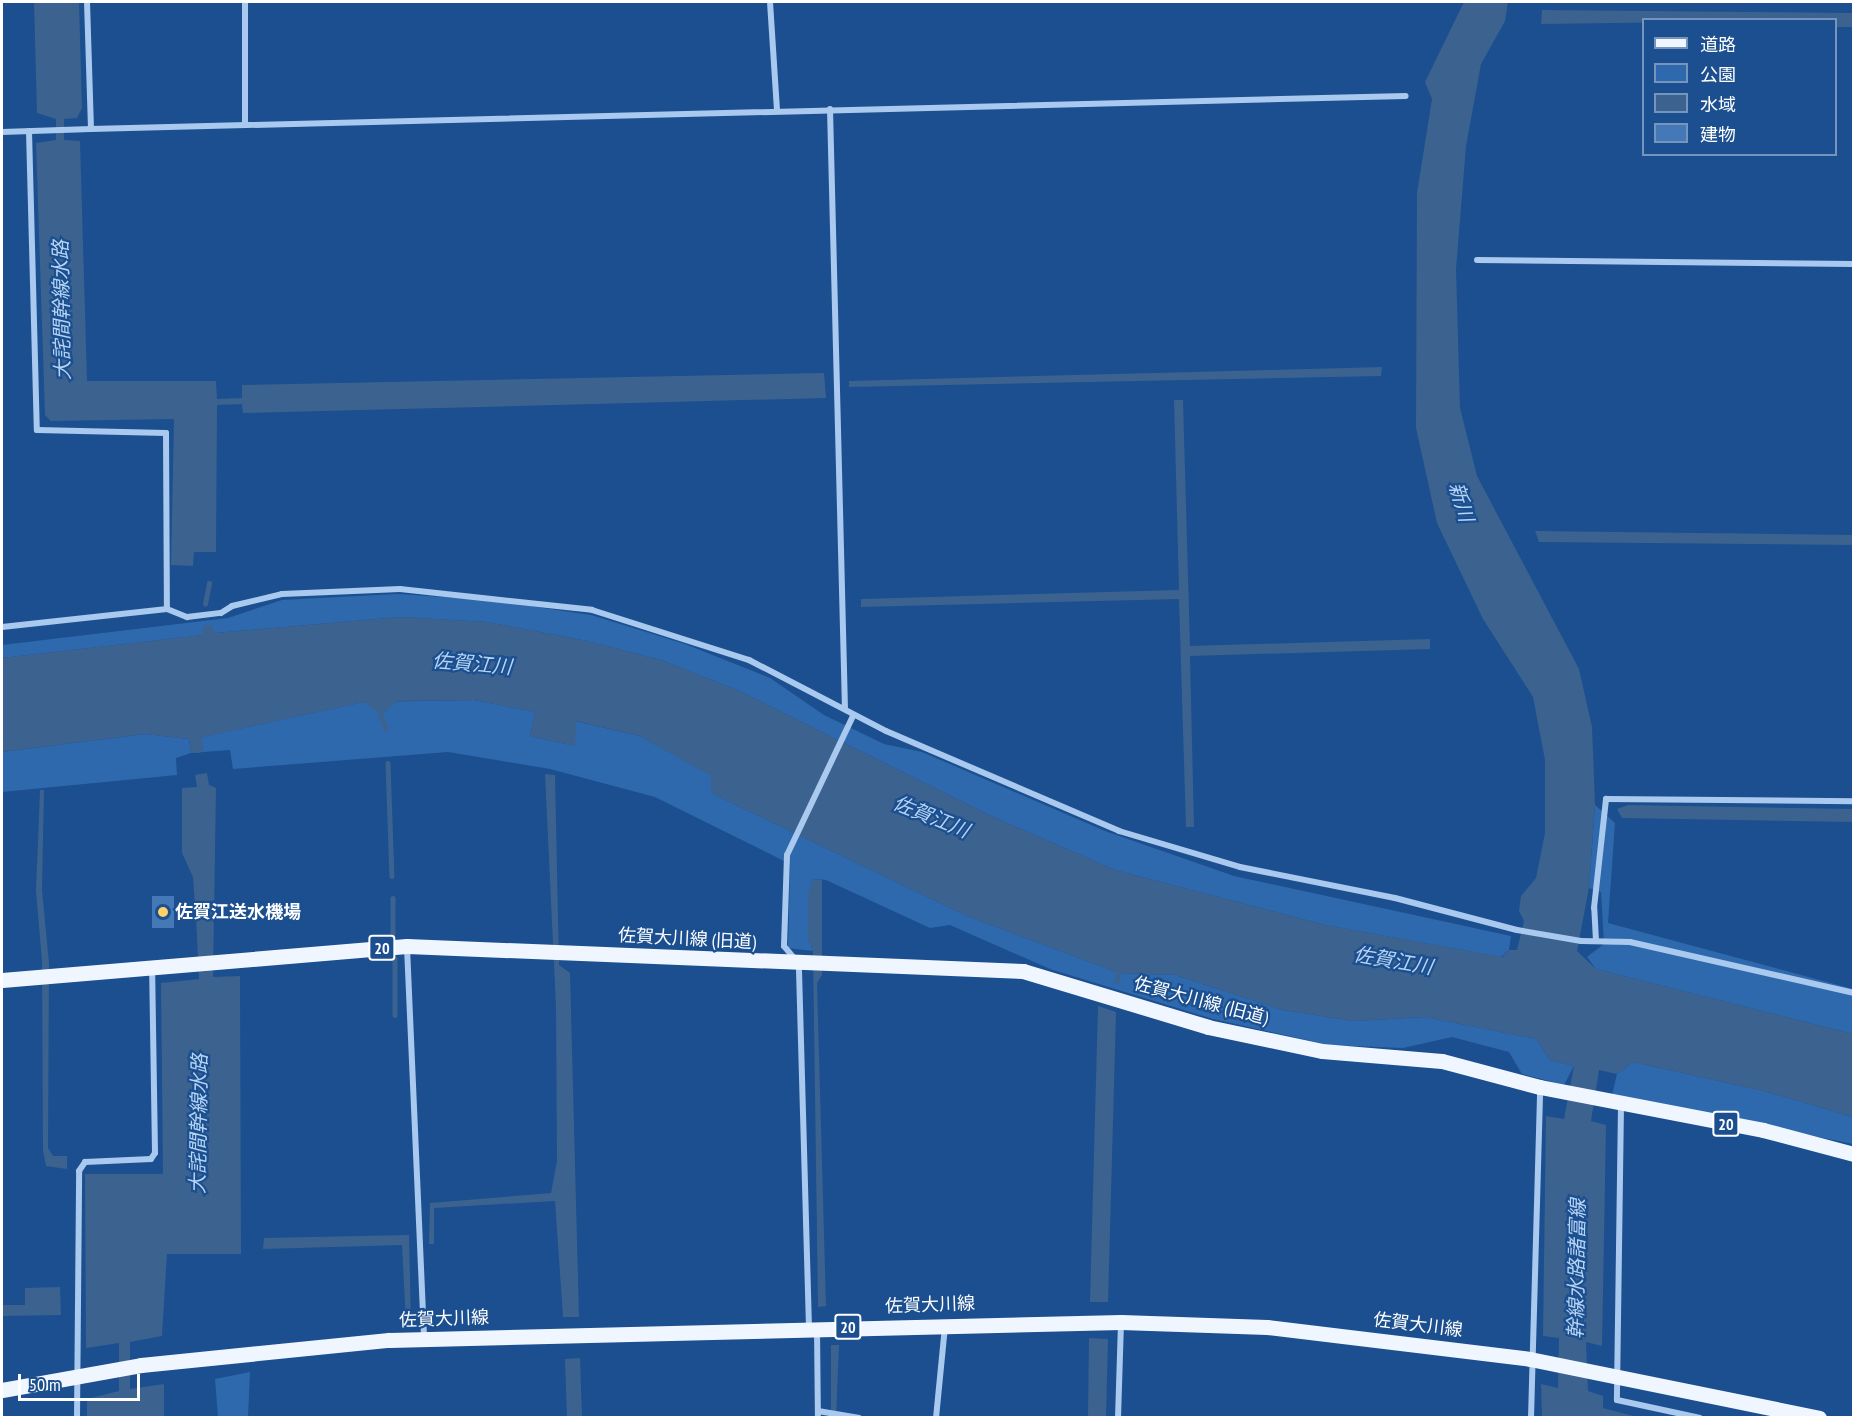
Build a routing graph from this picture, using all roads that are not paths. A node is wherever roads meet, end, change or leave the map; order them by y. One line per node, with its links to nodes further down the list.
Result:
1 (87, 2): 8 (street)
2 (245, 2): 7 (street)
3 (770, 2): 5 (street)
4 (1406, 96): 6 (street)
5 (777, 109): 6 (street); 7 (street)
6 (830, 109): 15 (street)
7 (245, 125): 8 (street)
8 (91, 129): 9 (street)
9 (29, 131): 10 (street); 13 (street)
10 (2, 132)
11 (1477, 260): 12 (street)
12 (1854, 264)
13 (166, 609): 14 (street); 15 (street)
14 (2, 627)
15 (845, 708): 16 (street)
16 (854, 716): 18 (street); 20 (street)
17 (1854, 801): 18 (street)
18 (1596, 941): 23 (street)
19 (407, 946): 20 (main road, 佐賀大川線 (旧道) / 20); 21 (main road, 佐賀大川線 (旧道) / 20); 30 (street)
20 (803, 965): 24 (main road, 佐賀大川線 (旧道) / 20); 29 (street)
21 (152, 971): 22 (main road, 20); 33 (street)
22 (2, 980)
23 (1854, 993)
24 (1540, 1087): 25 (main road, 佐賀大川線 (旧道) / 20); 31 (street)
25 (1621, 1104): 26 (main road, 20); 32 (street)
26 (1854, 1154)
27 (1120, 1322): 28 (main road, 佐賀大川線 / 20); 31 (main road, 佐賀大川線 / 20); 39 (street)
28 (946, 1323): 29 (main road, 佐賀大川線 / 20); 38 (street)
29 (813, 1328): 30 (main road, 佐賀大川線 / 20); 35 (street)
30 (424, 1339): 33 (main road, 佐賀大川線 / 20)
31 (1530, 1359): 32 (main road, 佐賀大川線 / 20); 40 (street)
32 (1617, 1374): 41 (street); 42 (main road, 佐賀大川線 / 20)
33 (77, 1375): 34 (main road, 佐賀大川線 / 20); 36 (street)
34 (2, 1390)
35 (818, 1414): 37 (street)
36 (77, 1418)
37 (859, 1418)
38 (936, 1418)
39 (1118, 1418)
40 (1531, 1418)
41 (1700, 1418)
42 (1819, 1418)

